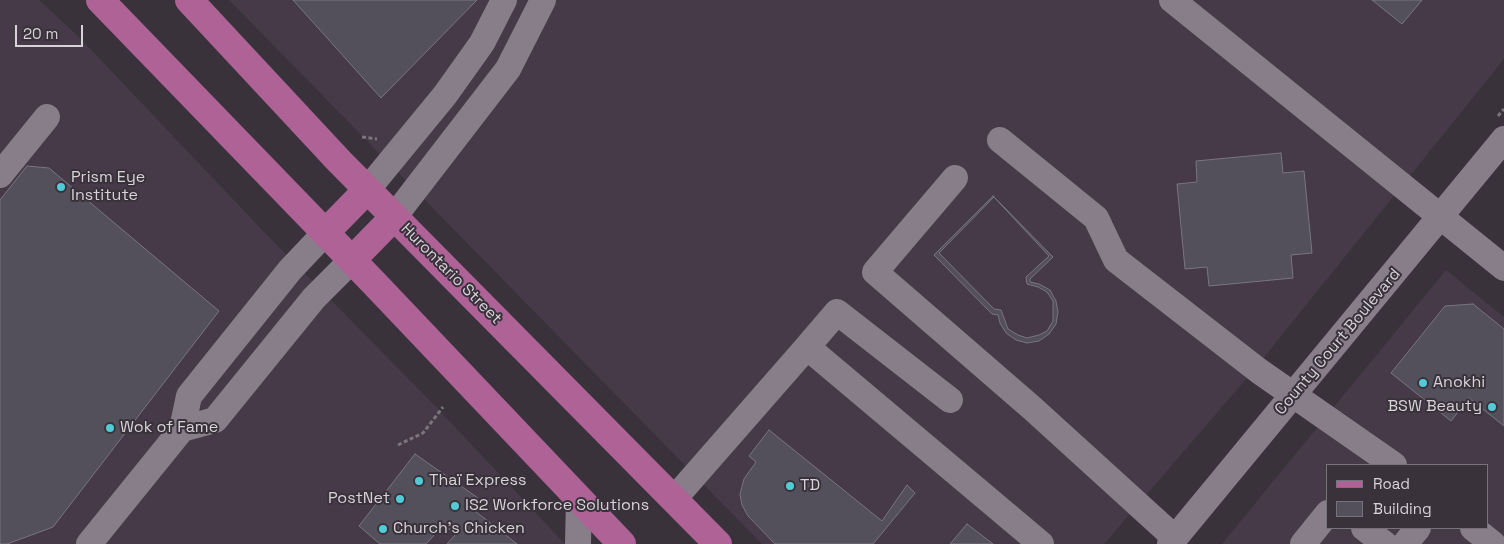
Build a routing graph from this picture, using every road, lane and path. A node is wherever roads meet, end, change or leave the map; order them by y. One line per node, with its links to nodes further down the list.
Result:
1 (100, 0): 14 (main road)
2 (189, 0): 11 (main road, Hurontario Street)
3 (504, 0): 11 (street)
4 (543, 0): 13 (street)
5 (1172, 0): 12 (street)
6 (47, 117): 9 (street)
7 (1504, 139): 12 (street, County Court Boulevard)
8 (1000, 140): 18 (street)
9 (0, 175)
10 (955, 178): 30 (street)
11 (367, 190): 13 (main road, Hurontario Street); 14 (main road)
12 (1442, 216): 16 (street); 18 (street, County Court Boulevard)
13 (394, 217): 15 (main road); 25 (main road, Hurontario Street)
14 (325, 233): 15 (main road); 21 (street)
15 (352, 260): 21 (street); 24 (main road)
16 (1504, 268)
17 (807, 347): 19 (street); 25 (street); 35 (street)
18 (1294, 395): 23 (street); 30 (street, County Court Boulevard)
19 (950, 400)
20 (443, 407): 22 (path)
21 (182, 429): 31 (street)
22 (398, 445)
23 (1393, 464)
24 (579, 498): 32 (street); 33 (main road)
25 (674, 499): 34 (main road, Hurontario Street)
26 (1326, 515): 36 (street)
27 (1365, 529): 37 (street)
28 (1417, 529): 38 (street)
29 (1474, 529): 39 (street)
30 (1172, 541)
31 (89, 544)
32 (578, 544)
33 (622, 544)
34 (718, 544)
35 (1042, 544)
36 (1303, 544)
37 (1385, 544)
38 (1405, 544)
39 (1493, 544)

